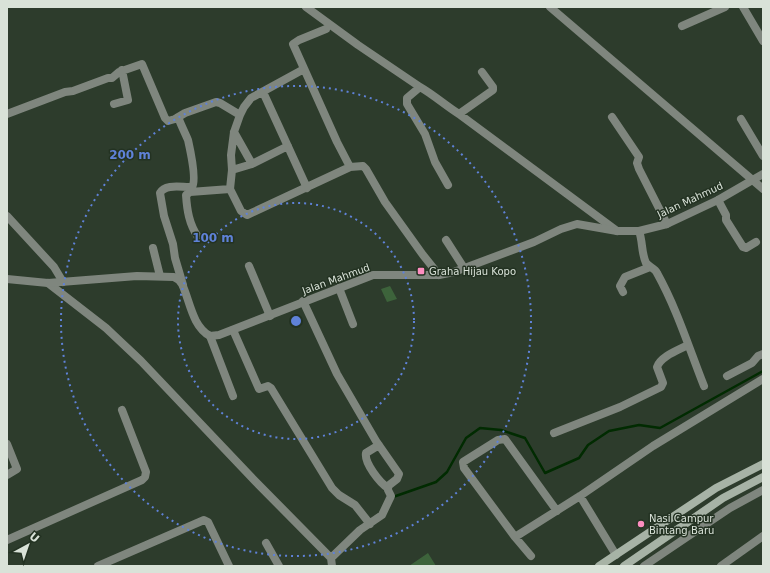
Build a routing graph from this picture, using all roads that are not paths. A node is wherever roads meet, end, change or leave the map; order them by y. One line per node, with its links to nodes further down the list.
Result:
1 (306, 7): 11 (street)
2 (550, 7): 27 (street)
3 (725, 7): 5 (street)
4 (743, 7): 7 (street)
5 (682, 26)
6 (326, 29): 8 (street)
7 (763, 41)
8 (304, 69): 12 (street); 24 (street)
9 (122, 70): 13 (street); 14 (street); 18 (street)
10 (482, 72): 15 (street)
11 (420, 87): 15 (street); 28 (street)
12 (263, 92): 16 (street); 21 (street)
13 (114, 104)
14 (7, 114)
15 (460, 114): 35 (street)
16 (240, 115): 18 (street); 20 (street)
17 (612, 117): 34 (street)
18 (178, 118): 49 (street)
19 (741, 119): 22 (street)
20 (234, 132): 23 (street); 25 (street)
21 (288, 146): 23 (street); 29 (street)
22 (763, 156)
23 (252, 164): 25 (street)
24 (350, 167): 29 (street); 44 (street)
25 (232, 170): 30 (street)
26 (763, 174): 27 (street, Jalan Mahmud)
27 (753, 180): 31 (street); 32 (street, Jalan Mahmud)
28 (448, 185)
29 (307, 188): 30 (street)
30 (230, 189): 37 (street)
31 (763, 189)
32 (718, 200): 34 (street, Jalan Mahmud); 39 (street)
33 (7, 216): 47 (street)
34 (667, 224): 36 (street, Jalan Mahmud)
35 (617, 231): 36 (street, Jalan Mahmud); 43 (street, Jalan Mahmud)
36 (639, 231): 42 (street)
37 (198, 237)
38 (446, 240): 43 (street)
39 (756, 242)
40 (153, 248): 45 (street)
41 (249, 266): 53 (street)
42 (650, 267): 51 (street); 57 (street)
43 (464, 268): 44 (street, Jalan Mahmud)
44 (435, 275): 50 (street, Jalan Mahmud)
45 (160, 276): 47 (street); 49 (street)
46 (7, 279): 48 (street)
47 (63, 282): 48 (street)
48 (48, 283): 81 (street)
49 (183, 285): 56 (street)
50 (339, 288): 52 (street, Jalan Mahmud); 54 (street)
51 (623, 292)
52 (303, 301): 53 (street, Jalan Mahmud); 66 (street)
53 (270, 316): 55 (street, Jalan Mahmud)
54 (353, 324)
55 (233, 330): 56 (street, Jalan Mahmud); 74 (street)
56 (210, 336): 62 (street)
57 (688, 345): 61 (street); 64 (street)
58 (763, 354): 59 (street)
59 (727, 376)
60 (763, 379): 72 (street)
61 (704, 386)
62 (233, 396)
63 (122, 410): 77 (street)
64 (554, 433)
65 (7, 444): 68 (street)
66 (379, 445): 70 (street); 70 (street)
67 (763, 464): 79 (main road)
68 (7, 475)
69 (763, 477): 82 (main road)
70 (388, 488): 74 (street)
71 (763, 490): 87 (street)
72 (580, 496): 73 (street); 79 (street)
73 (557, 512): 76 (street); 76 (street)
74 (370, 524): 81 (street)
75 (763, 536): 88 (street)
76 (515, 537): 80 (street)
77 (7, 540)
78 (266, 543): 85 (street)
79 (616, 554): 86 (main road)
80 (531, 556)
81 (332, 563)
82 (628, 565)
83 (98, 566): 84 (street)
84 (229, 566)
85 (279, 566)
86 (599, 566)
87 (644, 566)
88 (721, 566)

